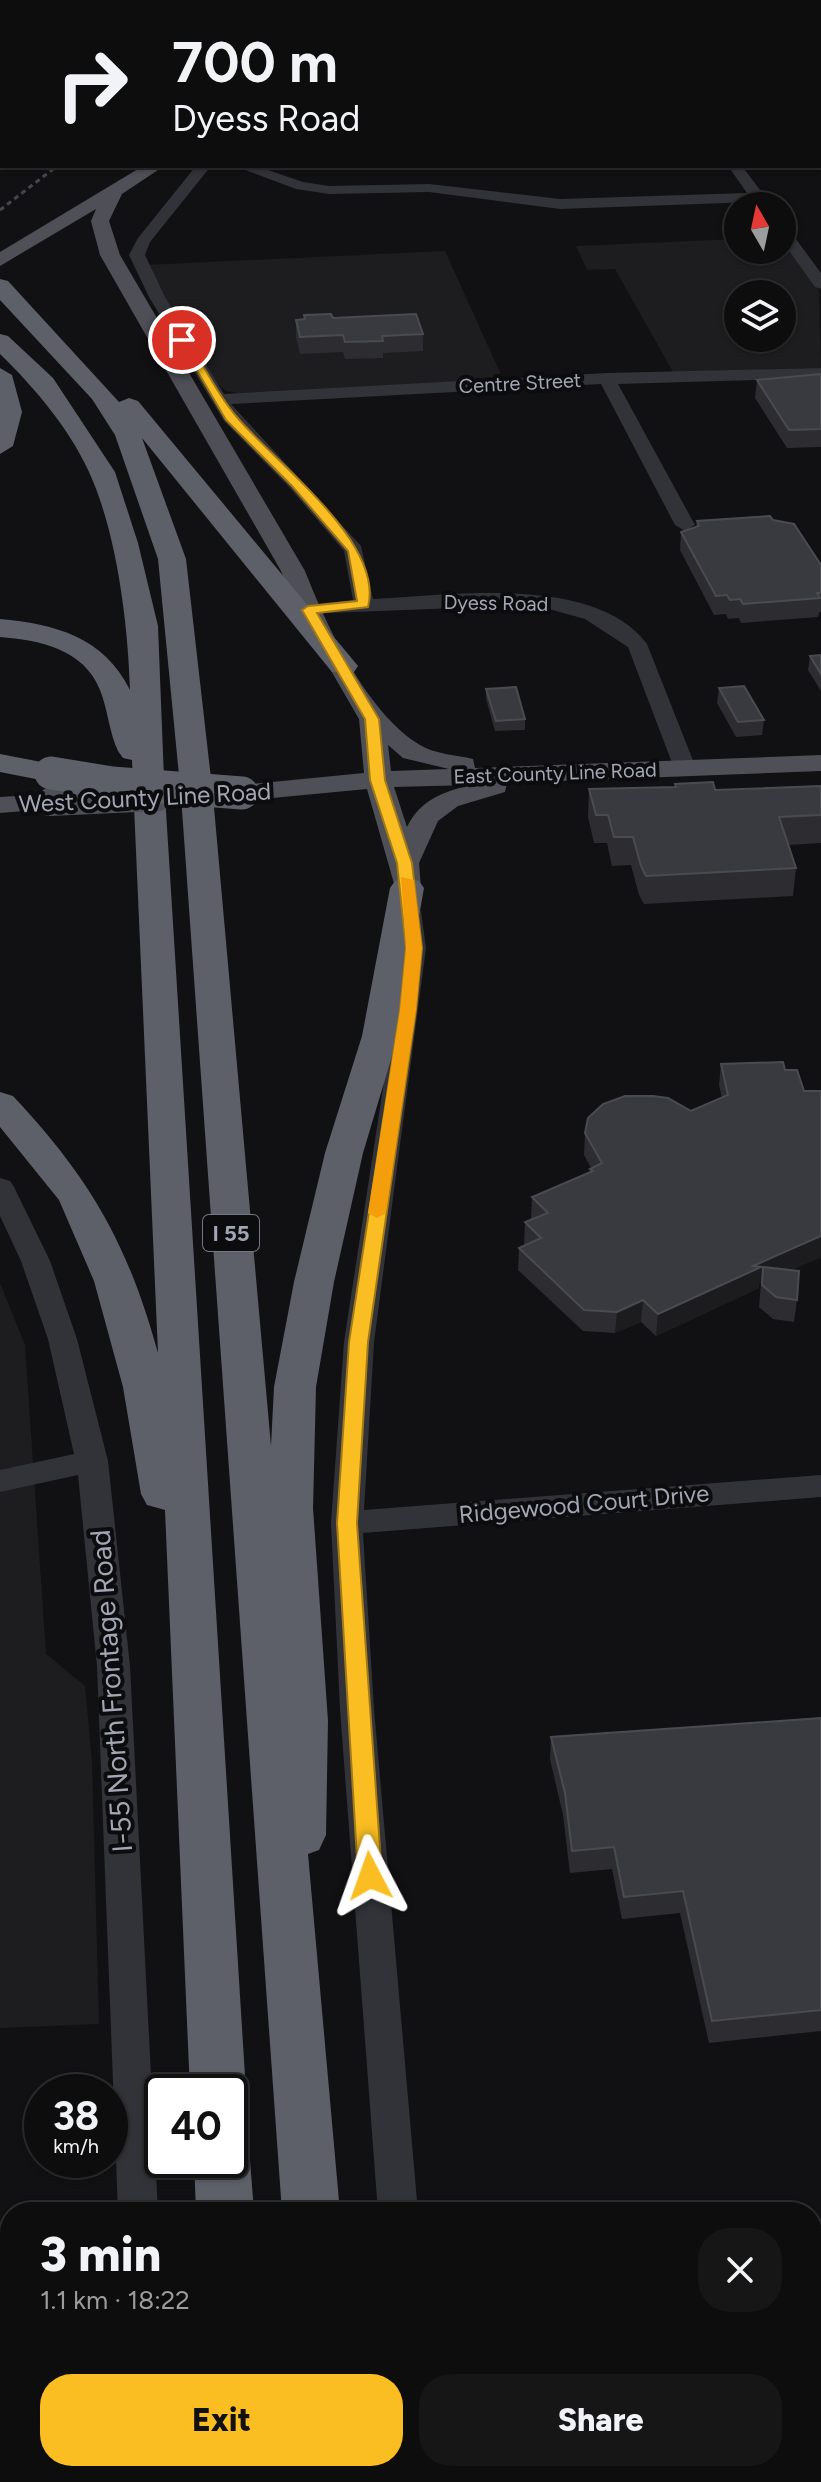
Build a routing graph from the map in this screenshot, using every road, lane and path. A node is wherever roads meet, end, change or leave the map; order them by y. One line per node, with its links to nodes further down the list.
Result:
1 (152, 168): 5 (main road)
2 (202, 168): 18 (street)
3 (248, 168): 7 (street)
4 (736, 168): 6 (street)
5 (115, 189): 8 (main road); 10 (main road)
6 (754, 192)
7 (724, 202)
8 (50, 227): 10 (main road); 11 (main road)
9 (796, 249): 12 (street)
10 (110, 255): 22 (main road)
11 (0, 260)
12 (821, 284)
13 (13, 299): 24 (highway); 45 (highway, I 55)
14 (0, 341): 31 (highway, I 55)
15 (821, 373): 17 (street, Centre Street)
16 (0, 375): 19 (highway)
17 (607, 378): 18 (street, Centre Street); 20 (street)
18 (220, 399): 21 (street)
19 (0, 446)
20 (685, 525)
21 (364, 604): 22 (street, Dyess Road); 28 (street, Dyess Road)
22 (308, 610): 24 (main road)
23 (0, 628): 31 (highway)
24 (343, 666): 25 (main road)
25 (372, 719): 30 (main road); 32 (main road)
26 (0, 763): 33 (highway)
27 (821, 763): 28 (main road, East County Line Road)
28 (685, 768): 29 (main road, East County Line Road)
29 (549, 773): 30 (main road, East County Line Road); 37 (main road)
30 (519, 774): 32 (main road, East County Line Road)
31 (148, 779): 44 (highway, I 55)
32 (378, 780): 34 (main road, East County Line Road); 37 (main road)
33 (50, 788): 35 (highway, bridge); 36 (main road, West County Line Road)
34 (290, 790): 35 (main road, West County Line Road)
35 (242, 793)
36 (0, 805)
37 (406, 876): 43 (street); 45 (highway)
38 (0, 1104): 44 (highway)
39 (0, 1187): 40 (street, I-55 North Frontage Road)
40 (93, 1461): 41 (street); 48 (street, I-55 North Frontage Road)
41 (0, 1481)
42 (821, 1486): 43 (street, Ridgewood Court Drive)
43 (347, 1523): 51 (street)
44 (202, 1773): 46 (highway, I 55)
45 (295, 2007): 50 (highway, I 55)
46 (217, 2074)
47 (223, 2178): 49 (highway)
48 (138, 2202)
49 (224, 2202)
50 (310, 2202)
51 (397, 2202)

